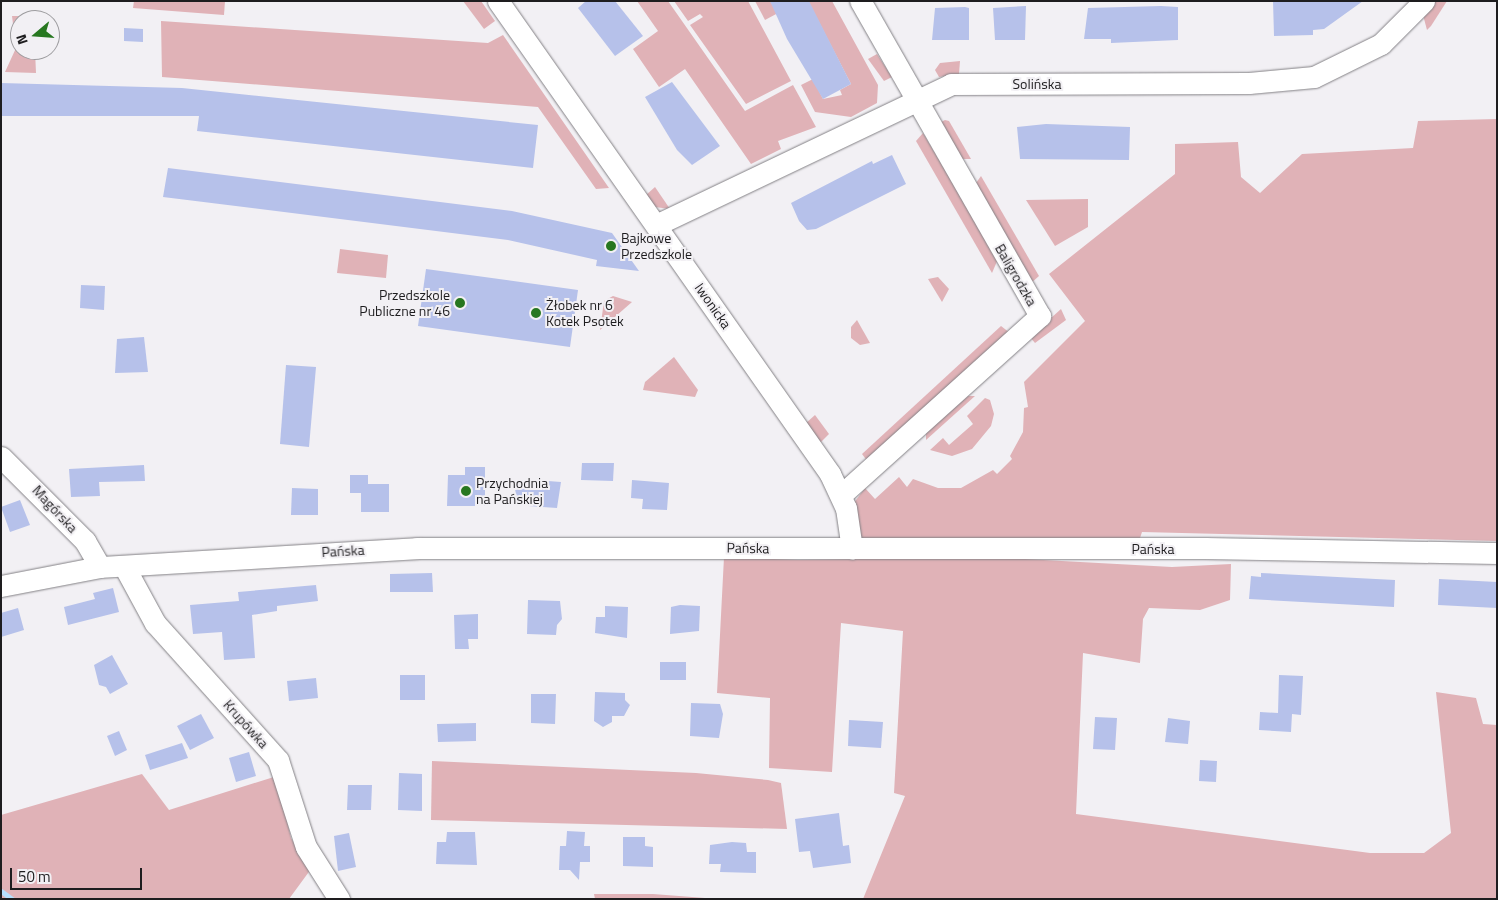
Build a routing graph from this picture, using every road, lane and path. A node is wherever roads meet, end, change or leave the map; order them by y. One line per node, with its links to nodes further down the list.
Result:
1 (498, 1): 5 (street, Iwonicka)
2 (860, 1): 4 (street, Baligrodzka)
3 (1424, 1): 4 (street, Solińska)
4 (914, 99): 5 (street, Solińska); 7 (street, Baligrodzka)
5 (656, 225): 7 (street, Iwonicka)
6 (1, 457): 11 (street, Magórska)
7 (841, 495): 8 (street, Iwonicka)
8 (852, 549): 9 (street, Pańska); 10 (street, Pańska)
9 (1497, 553)
10 (124, 566): 11 (street, Pańska); 13 (street, Krupówka)
11 (100, 567): 12 (street, Pańska)
12 (1, 586)
13 (339, 899)

